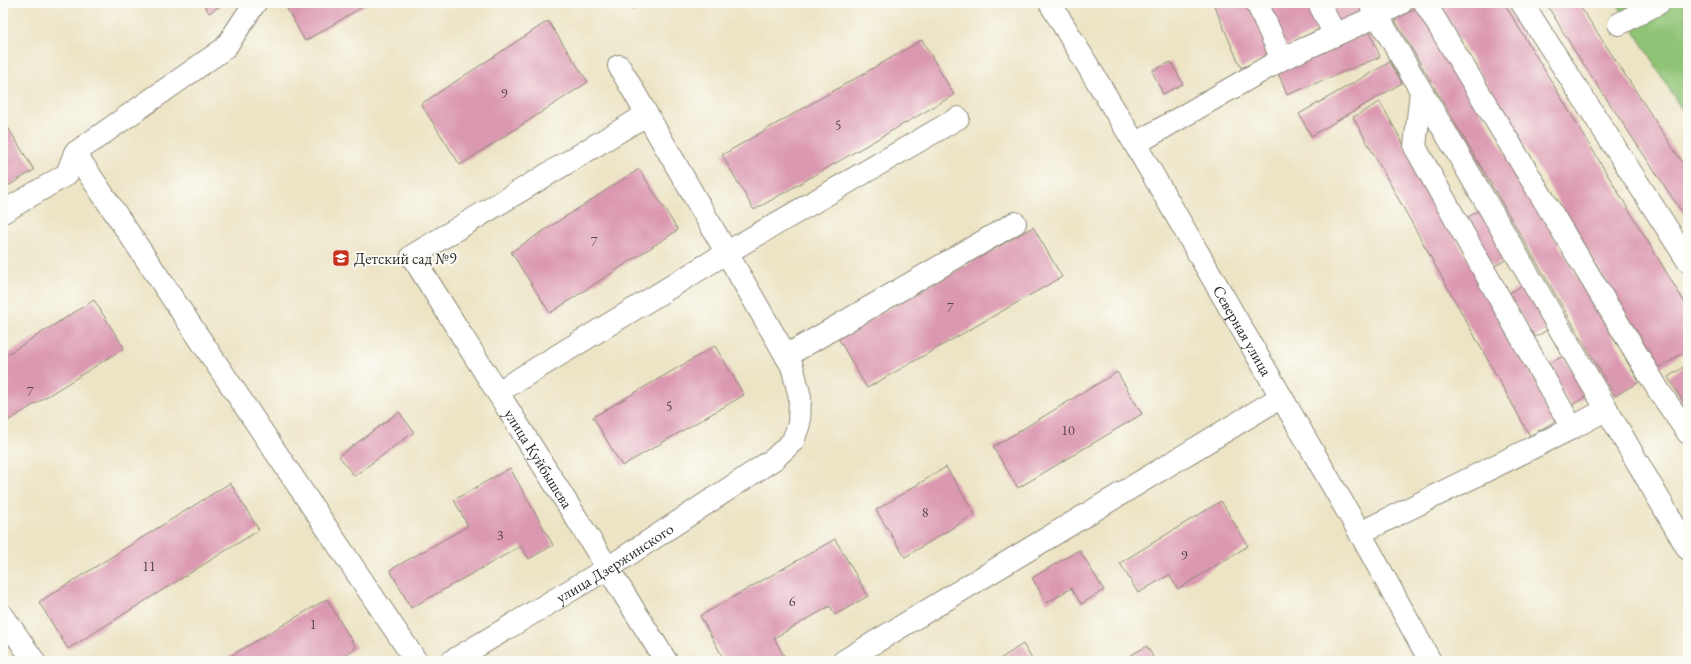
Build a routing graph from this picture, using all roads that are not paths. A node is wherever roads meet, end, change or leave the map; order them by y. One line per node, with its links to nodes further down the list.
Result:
1 (255, 3): 18 (street)
2 (1050, 3): 17 (street, Северная улица)
3 (1257, 3): 12 (street)
4 (1319, 3): 11 (street)
5 (1401, 3): 9 (street)
6 (1425, 3): 28 (street)
7 (1522, 3): 22 (street)
8 (1659, 3): 10 (street)
9 (1374, 10): 11 (street); 14 (street)
10 (1619, 24)
11 (1335, 35): 12 (street)
12 (1282, 59): 17 (street)
13 (619, 66): 15 (street, улица Дзержинского)
14 (1421, 92): 26 (street); 27 (street)
15 (646, 115): 21 (street, улица Дзержинского); 24 (street, улица Куйбышева)
16 (958, 118): 21 (street)
17 (1135, 144): 25 (street, Северная улица)
18 (75, 153): 19 (street); 34 (street)
19 (3, 212)
20 (1015, 223): 23 (street)
21 (726, 253): 23 (street, улица Дзержинского); 24 (street)
22 (1688, 261)
23 (786, 356): 31 (street, улица Дзержинского)
24 (498, 392): 31 (street, улица Куйбышева)
25 (1281, 397): 29 (street, Северная улица); 37 (street)
26 (1607, 409): 27 (street); 30 (street)
27 (1572, 428): 29 (street)
28 (1688, 433)
29 (1360, 533): 38 (street, Северная улица)
30 (1688, 549)
31 (608, 568): 35 (street, улица Дзержинского); 36 (street, улица Куйбышева)
32 (3, 616): 33 (street)
33 (34, 661)
34 (416, 661)
35 (452, 661)
36 (666, 661)
37 (844, 661)
38 (1430, 661)

